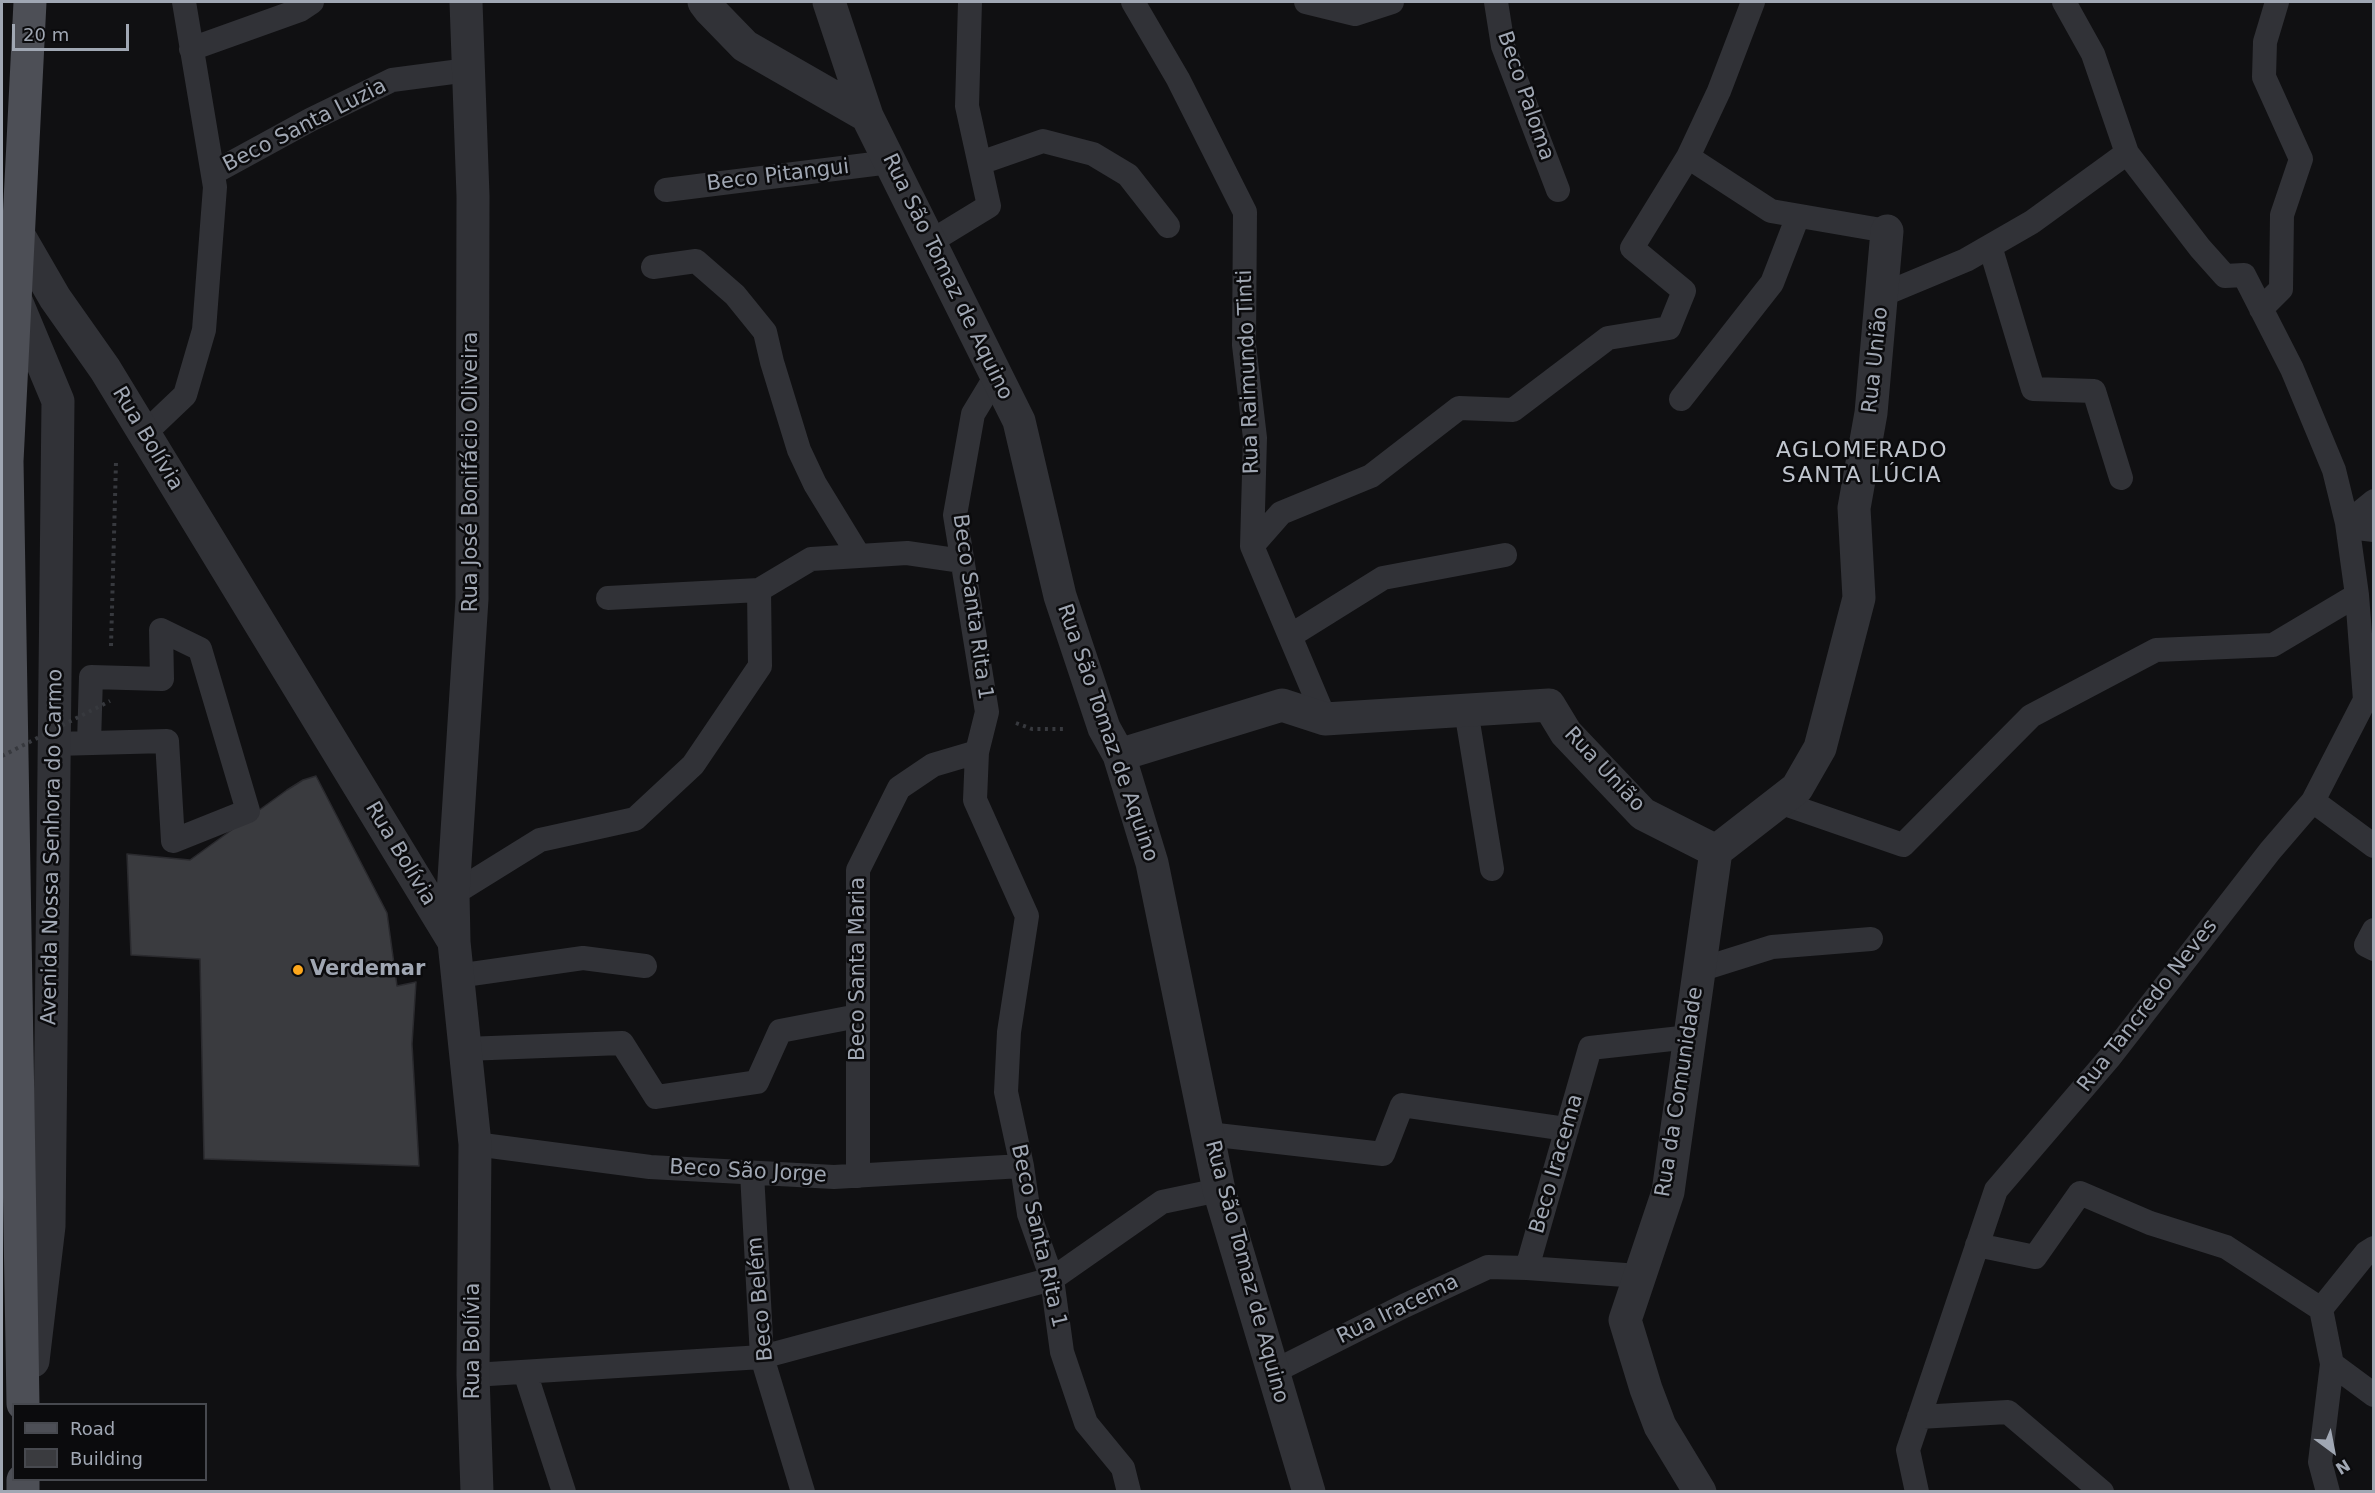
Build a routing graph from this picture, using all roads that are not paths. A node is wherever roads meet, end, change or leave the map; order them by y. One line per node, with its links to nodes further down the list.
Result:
1 (30, 2): 28 (main road, Avenida Nossa Senhora do Carmo)
2 (184, 2): 15 (lane)
3 (312, 2): 15 (lane)
4 (466, 2): 16 (street, Rua José Bonifácio Oliveira)
5 (704, 2): 17 (street)
6 (829, 2): 17 (street, Rua São Tomaz de Aquino)
7 (970, 2): 21 (lane)
8 (1133, 2): 43 (lane, Rua Raimundo Tinti)
9 (1306, 2): 10 (lane)
10 (1392, 2)
11 (1496, 2): 24 (lane, Beco Paloma)
12 (1753, 2): 19 (lane)
13 (2064, 2): 18 (lane)
14 (2277, 2): 35 (lane)
15 (191, 49): 22 (lane)
16 (468, 70): 22 (lane, Beco Santa Luzia); 62 (street, Rua José Bonifácio Oliveira)
17 (867, 116): 20 (street, Rua São Tomaz de Aquino)
18 (2127, 153): 30 (lane); 35 (lane, Rua Tancredo Neves)
19 (1688, 157): 25 (lane); 43 (lane)
20 (890, 162): 23 (lane, Beco Pitangui); 29 (street, Rua São Tomaz de Aquino)
21 (980, 163): 26 (lane); 29 (lane)
22 (213, 174): 38 (lane)
23 (666, 190)
24 (1558, 190)
25 (1798, 216): 27 (lane); 37 (lane)
26 (1168, 226)
27 (1887, 231): 33 (street, Rua União)
28 (18, 234): 32 (main road, Avenida Nossa Senhora do Carmo); 34 (street, Rua Bolívia)
29 (930, 242): 36 (street, Rua São Tomaz de Aquino)
30 (1990, 246): 33 (lane); 39 (lane)
31 (653, 267): 45 (lane)
32 (15, 288): 34 (street, Rua Bolívia); 55 (street, Avenida Nossa Senhora do Carmo); 92 (main road, Avenida Nossa Senhora do Carmo)
33 (1882, 295): 58 (street, Rua União)
34 (55, 298): 38 (street, Rua Bolívia)
35 (2261, 309): 41 (lane, Rua Tancredo Neves)
36 (996, 376): 46 (lane, Beco Santa Rita 1); 53 (street, Rua São Tomaz de Aquino)
37 (1681, 399)
38 (144, 434): 65 (street, Rua Bolívia)
39 (2121, 478)
40 (2373, 501): 41 (lane)
41 (2348, 525): 42 (lane); 48 (lane, Rua Tancredo Neves)
42 (2373, 530)
43 (1252, 546): 50 (lane, Rua Raimundo Tinti)
44 (1505, 555): 50 (lane)
45 (859, 556): 46 (lane); 47 (lane)
46 (963, 561): 56 (lane, Beco Santa Rita 1)
47 (759, 590): 49 (lane); 62 (lane)
48 (2356, 595): 57 (lane, Rua Tancredo Neves); 58 (lane)
49 (608, 598)
50 (1290, 636): 52 (lane, Rua Raimundo Tinti)
51 (1466, 710): 52 (street, Rua União); 60 (street, Rua União); 61 (lane)
52 (1324, 719): 53 (street, Rua União)
53 (1111, 742): 74 (street, Rua São Tomaz de Aquino)
54 (89, 743): 54 (lane); 55 (lane)
55 (55, 744): 93 (street, Avenida Nossa Senhora do Carmo)
56 (977, 752): 70 (lane, Beco Santa Maria); 76 (lane, Beco Santa Rita 1)
57 (2313, 801): 59 (lane); 80 (lane, Rua Tancredo Neves)
58 (1779, 802): 60 (street, Rua União)
59 (2373, 846)
60 (1716, 851): 68 (street, Rua da Comunidade)
61 (1491, 868)
62 (453, 894): 65 (street, Rua José Bonifácio Oliveira)
63 (2373, 930): 66 (lane)
64 (1870, 939): 68 (lane)
65 (454, 942): 69 (street, Rua Bolívia)
66 (2373, 949)
67 (645, 966): 69 (lane)
68 (1699, 970): 71 (street, Rua da Comunidade)
69 (457, 976): 72 (street, Rua Bolívia)
70 (858, 1016): 72 (lane); 78 (lane, Beco Santa Maria)
71 (1690, 1036): 73 (lane, Beco Iracema); 83 (street, Rua da Comunidade)
72 (465, 1049): 75 (street, Rua Bolívia)
73 (1567, 1129): 74 (lane); 82 (lane, Beco Iracema)
74 (1208, 1134): 79 (street, Rua São Tomaz de Aquino)
75 (475, 1144): 77 (lane, Beco São Jorge); 90 (street, Rua Bolívia)
76 (1022, 1166): 78 (lane, Beco São Jorge); 84 (lane, Beco Santa Rita 1)
77 (752, 1173): 78 (lane, Beco São Jorge); 86 (lane, Beco Belém)
78 (858, 1176)
79 (1219, 1190): 84 (lane); 89 (street, Rua São Tomaz de Aquino)
80 (1977, 1245): 85 (lane); 94 (lane, Rua Tancredo Neves)
81 (2373, 1248): 85 (lane)
82 (1527, 1268): 83 (lane); 89 (lane, Rua Iracema)
83 (1640, 1276): 100 (street, Rua da Comunidade)
84 (1052, 1279): 86 (lane); 98 (lane, Beco Santa Rita 1)
85 (2321, 1309): 87 (lane)
86 (762, 1357): 88 (lane); 97 (lane, Beco Belém)
87 (2332, 1364): 91 (lane); 103 (lane)
88 (525, 1372): 90 (lane); 96 (lane)
89 (1273, 1372): 99 (street, Rua São Tomaz de Aquino)
90 (473, 1375): 95 (street, Rua Bolívia)
91 (2373, 1395)
92 (25, 1403)
93 (25, 1403)
94 (1919, 1417): 101 (lane, Rua Tancredo Neves); 102 (lane)
95 (477, 1491)
96 (564, 1491)
97 (803, 1491)
98 (1129, 1491)
99 (1309, 1491)
100 (1700, 1491)
101 (1917, 1491)
102 (2102, 1491)
103 (2328, 1491)

